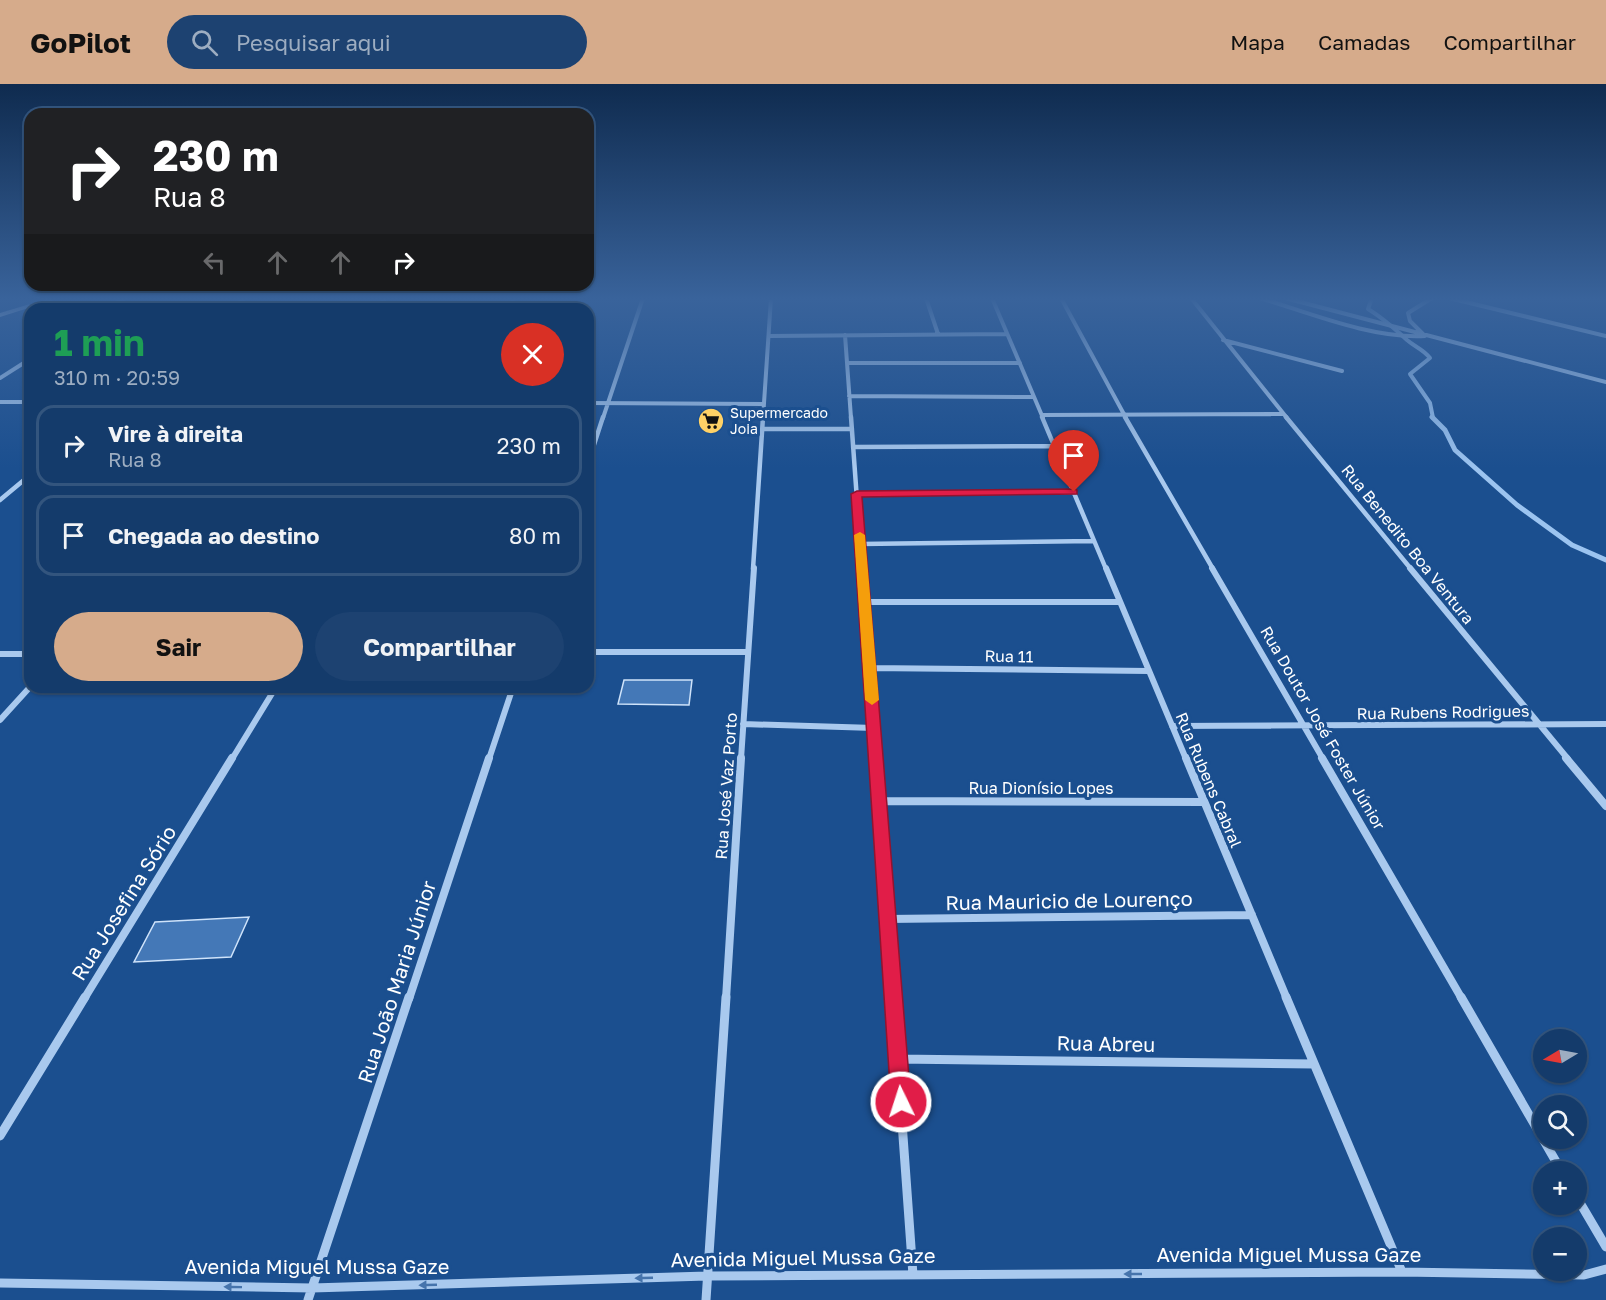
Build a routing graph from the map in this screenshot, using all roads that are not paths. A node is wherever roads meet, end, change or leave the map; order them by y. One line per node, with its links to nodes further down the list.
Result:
1 (624, 355): 20 (street)
2 (768, 355): 21 (street, Rua José Vaz Porto)
3 (846, 355): 10 (street)
4 (1016, 355): 11 (street, Rua Rubens Cabral)
5 (1092, 355): 24 (street, Rua Doutor José Foster Júnior)
6 (1235, 355): 22 (street, Rua Benedito Boa Ventura)
7 (1281, 355): 12 (street)
8 (1499, 355): 14 (street)
9 (24, 363): 13 (street)
10 (847, 363): 11 (street); 15 (street)
11 (1020, 363): 16 (street, Rua Rubens Cabral)
12 (1342, 371)
13 (0, 378)
14 (1606, 382)
15 (849, 396): 16 (street); 26 (street)
16 (1034, 397): 23 (street, Rua Rubens Cabral)
17 (0, 402): 18 (street)
18 (24, 402)
19 (594, 403): 20 (street)
20 (608, 404): 21 (street); 27 (street)
21 (764, 404): 25 (street, Rua José Vaz Porto)
22 (1283, 414): 24 (street); 50 (street, Rua Benedito Boa Ventura)
23 (1042, 415): 24 (street); 28 (street, Rua Rubens Cabral)
24 (1124, 415): 52 (street, Rua Doutor José Foster Júnior)
25 (762, 429): 26 (street); 39 (street, Rua José Vaz Porto)
26 (852, 429): 29 (street)
27 (594, 445)
28 (1054, 446): 29 (street); 31 (street, Rua Rubens Cabral)
29 (853, 447): 32 (street)
30 (24, 480): 33 (street)
31 (1074, 492): 32 (street); 34 (street, Rua Rubens Cabral)
32 (857, 494): 35 (street)
33 (0, 500)
34 (1094, 541): 35 (street); 37 (street, Rua Rubens Cabral)
35 (860, 544): 36 (street)
36 (865, 602): 37 (street); 42 (street)
37 (1120, 602): 43 (street, Rua Rubens Cabral)
38 (594, 652): 39 (street)
39 (748, 652): 49 (street, Rua José Vaz Porto)
40 (0, 654): 41 (street)
41 (24, 654)
42 (869, 668): 43 (street, Rua 11); 53 (street)
43 (1149, 671): 51 (street, Rua Rubens Cabral)
44 (25, 693): 47 (street)
45 (272, 693): 61 (street, Rua Josefina Sório)
46 (511, 693): 70 (street, Rua João Maria Júnior)
47 (0, 720)
48 (1606, 723): 50 (street, Rua Rubens Rodrigues)
49 (743, 724): 53 (street); 68 (street, Rua José Vaz Porto)
50 (1539, 724): 52 (street, Rua Rubens Rodrigues); 56 (street, Rua Benedito Boa Ventura)
51 (1172, 726): 52 (street, Rua Rubens Rodrigues); 55 (street, Rua Rubens Cabral)
52 (1305, 727): 62 (street, Rua Doutor José Foster Júnior)
53 (874, 728): 54 (street)
54 (879, 801): 55 (street, Rua Dionísio Lopes); 58 (street)
55 (1204, 802): 57 (street, Rua Rubens Cabral)
56 (1606, 806)
57 (1252, 915): 58 (street, Rua Mauricio de Lourenço); 60 (street, Rua Rubens Cabral)
58 (887, 919): 59 (street)
59 (898, 1059): 60 (street, Rua Abreu); 67 (street)
60 (1314, 1064): 66 (street, Rua Rubens Cabral)
61 (0, 1136)
62 (1556, 1161)
63 (1587, 1215): 64 (street)
64 (1606, 1247)
65 (1606, 1269): 66 (street, Avenida Miguel Mussa Gaze)
66 (1402, 1272): 67 (street, Avenida Miguel Mussa Gaze, one-way to 67)
67 (914, 1275): 68 (street, Avenida Miguel Mussa Gaze)
68 (707, 1276): 70 (street, Avenida Miguel Mussa Gaze, one-way to 70); 72 (street, Rua José Vaz Porto)
69 (0, 1283): 70 (street, Avenida Miguel Mussa Gaze, one-way to 69)
70 (312, 1288): 71 (street, Rua João Maria Júnior)
71 (308, 1300)
72 (706, 1300)

